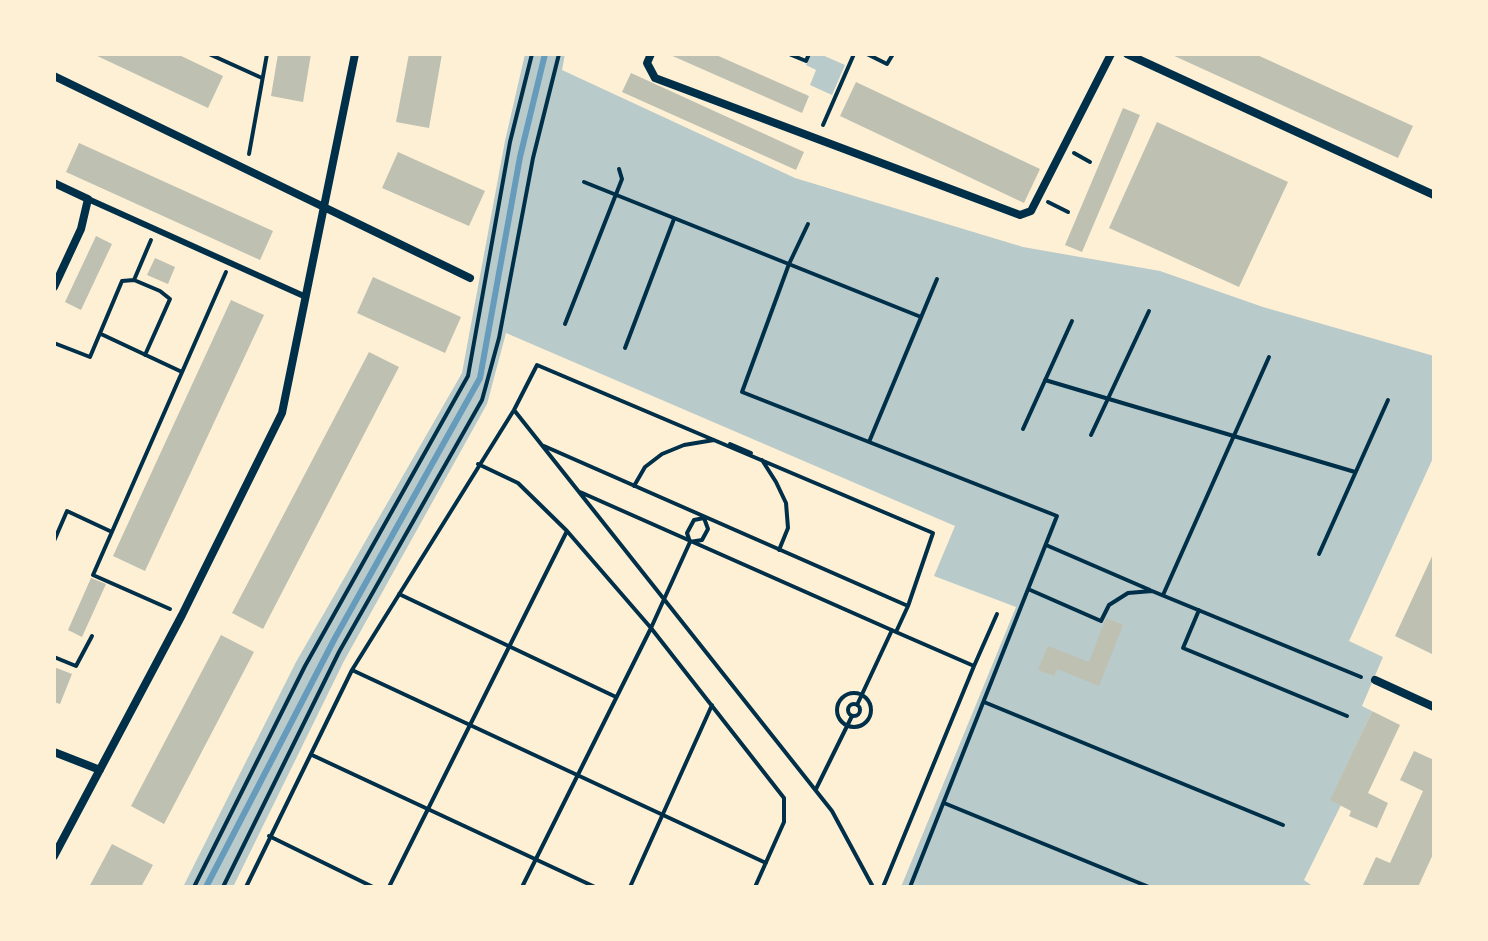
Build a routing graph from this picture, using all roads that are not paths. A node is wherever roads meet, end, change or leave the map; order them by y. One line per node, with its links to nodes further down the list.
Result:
1 (355, 54): 9 (street)
2 (651, 54): 3 (street)
3 (1111, 54)
4 (1127, 54): 7 (street)
5 (54, 76): 9 (street)
6 (54, 183): 8 (street)
7 (1434, 195)
8 (88, 199): 11 (street); 12 (lane)
9 (325, 207): 10 (street); 12 (street)
10 (470, 278)
11 (54, 287)
12 (306, 297): 16 (street)
13 (1375, 680): 14 (street)
14 (1434, 707)
15 (54, 752): 16 (street)
16 (100, 770): 17 (street)
17 (54, 856)

